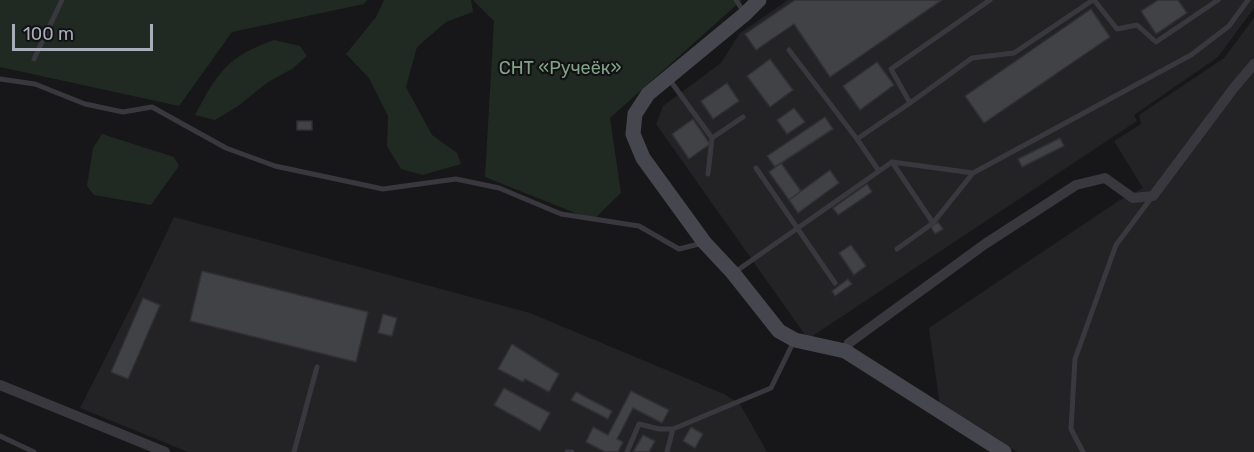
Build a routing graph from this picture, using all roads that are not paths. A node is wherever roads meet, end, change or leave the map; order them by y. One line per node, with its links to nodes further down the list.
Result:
1 (62, 0): 10 (lane)
2 (736, 0): 8 (lane)
3 (759, 0): 8 (street)
4 (990, 0): 14 (lane)
5 (1093, 0): 6 (lane); 14 (lane)
6 (1218, 0)
7 (1248, 0): 21 (lane)
8 (745, 14): 12 (street)
9 (789, 50): 17 (lane)
10 (34, 59)
11 (1254, 64): 23 (street)
12 (668, 78): 16 (lane); 26 (street)
13 (0, 79): 26 (lane)
14 (910, 103): 17 (lane)
15 (743, 117): 16 (lane)
16 (712, 138): 22 (lane)
17 (857, 139): 20 (lane)
18 (892, 162): 20 (lane); 21 (lane); 24 (lane)
19 (756, 168): 25 (lane)
20 (879, 171): 25 (lane)
21 (973, 173): 24 (lane)
22 (708, 174)
23 (1153, 196): 31 (street); 44 (lane)
24 (933, 223): 27 (lane)
25 (797, 228): 28 (lane); 29 (lane)
26 (704, 242): 28 (street)
27 (897, 249)
28 (733, 273): 30 (street)
29 (835, 283)
30 (795, 340): 31 (street); 34 (lane)
31 (845, 351): 43 (street)
32 (317, 367): 38 (lane)
33 (0, 385): 37 (street)
34 (674, 429): 41 (lane); 42 (lane)
35 (0, 435): 36 (lane)
36 (34, 452)
37 (165, 452)
38 (294, 452)
39 (567, 452): 40 (lane)
40 (572, 452)
41 (627, 452)
42 (667, 452)
43 (1004, 452)
44 (1083, 452)

